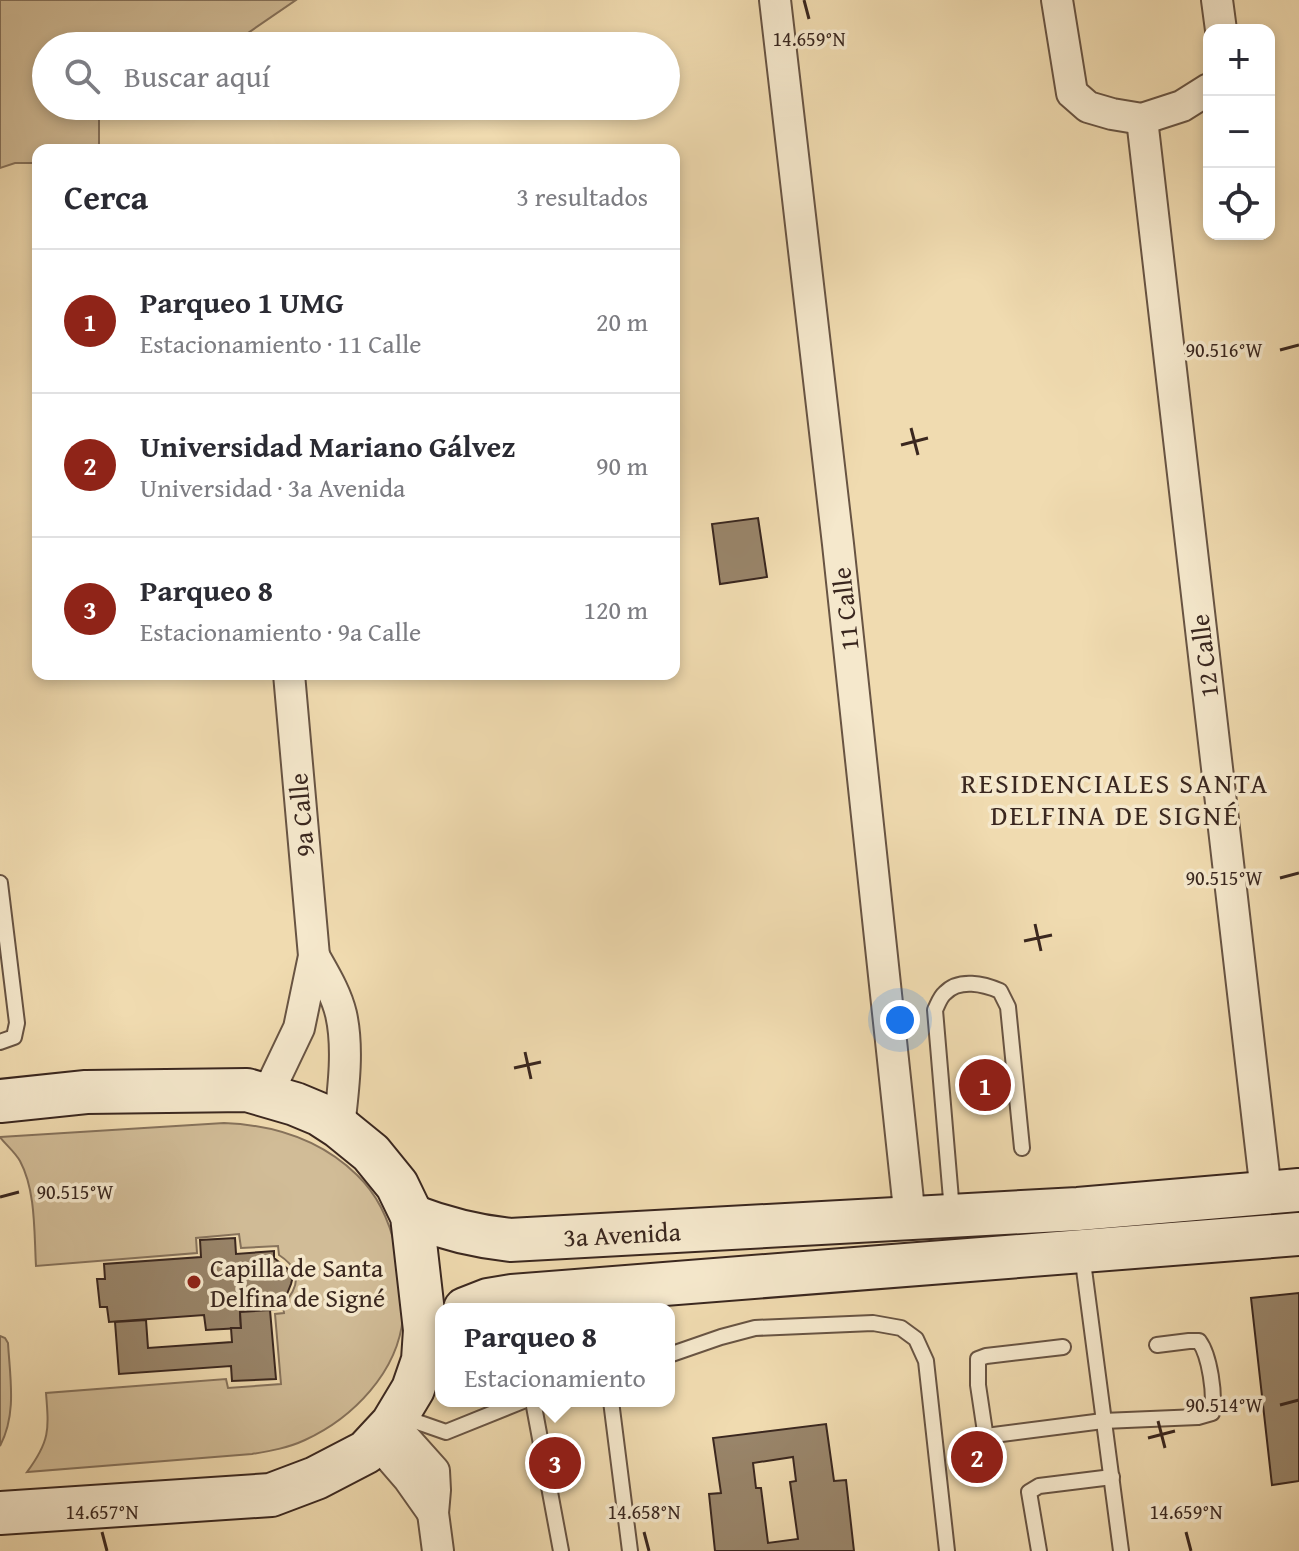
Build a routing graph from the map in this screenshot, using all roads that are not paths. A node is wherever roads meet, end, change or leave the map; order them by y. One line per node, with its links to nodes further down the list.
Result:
1 (775, 0): 18 (street, 11 Calle)
2 (1057, 0): 6 (street)
3 (1217, 0): 4 (street)
4 (1220, 24)
5 (1203, 93): 6 (street)
6 (1142, 119): 15 (street, 12 Calle)
7 (290, 680): 9 (street, 9a Calle)
8 (0, 883): 10 (lane)
9 (314, 956): 11 (street, 9a Calle); 13 (street, 9a Calle)
10 (0, 1042)
11 (267, 1095): 12 (street); 13 (street)
12 (0, 1101)
13 (339, 1127): 17 (street)
14 (1022, 1148): 16 (lane)
15 (1282, 1191): 16 (street, 3a Avenida)
16 (953, 1215): 18 (street, 3a Avenida)
17 (412, 1216): 18 (street, 3a Avenida); 22 (street)
18 (910, 1219)
19 (1299, 1234): 20 (street, 3a Avenida)
20 (1082, 1251): 21 (street, 3a Avenida); 29 (lane)
21 (480, 1303)
22 (433, 1326): 30 (street)
23 (1157, 1345): 29 (lane)
24 (1063, 1347): 31 (lane)
25 (675, 1353): 38 (lane)
26 (508, 1407): 30 (lane)
27 (534, 1407): 36 (lane)
28 (612, 1407): 37 (lane)
29 (1103, 1421): 31 (lane); 33 (lane)
30 (389, 1427): 34 (street); 35 (street)
31 (986, 1436): 32 (lane)
32 (988, 1452)
33 (1112, 1477): 39 (lane); 40 (lane)
34 (0, 1513)
35 (438, 1551)
36 (561, 1551)
37 (630, 1551)
38 (947, 1551)
39 (1039, 1551)
40 (1121, 1551)

